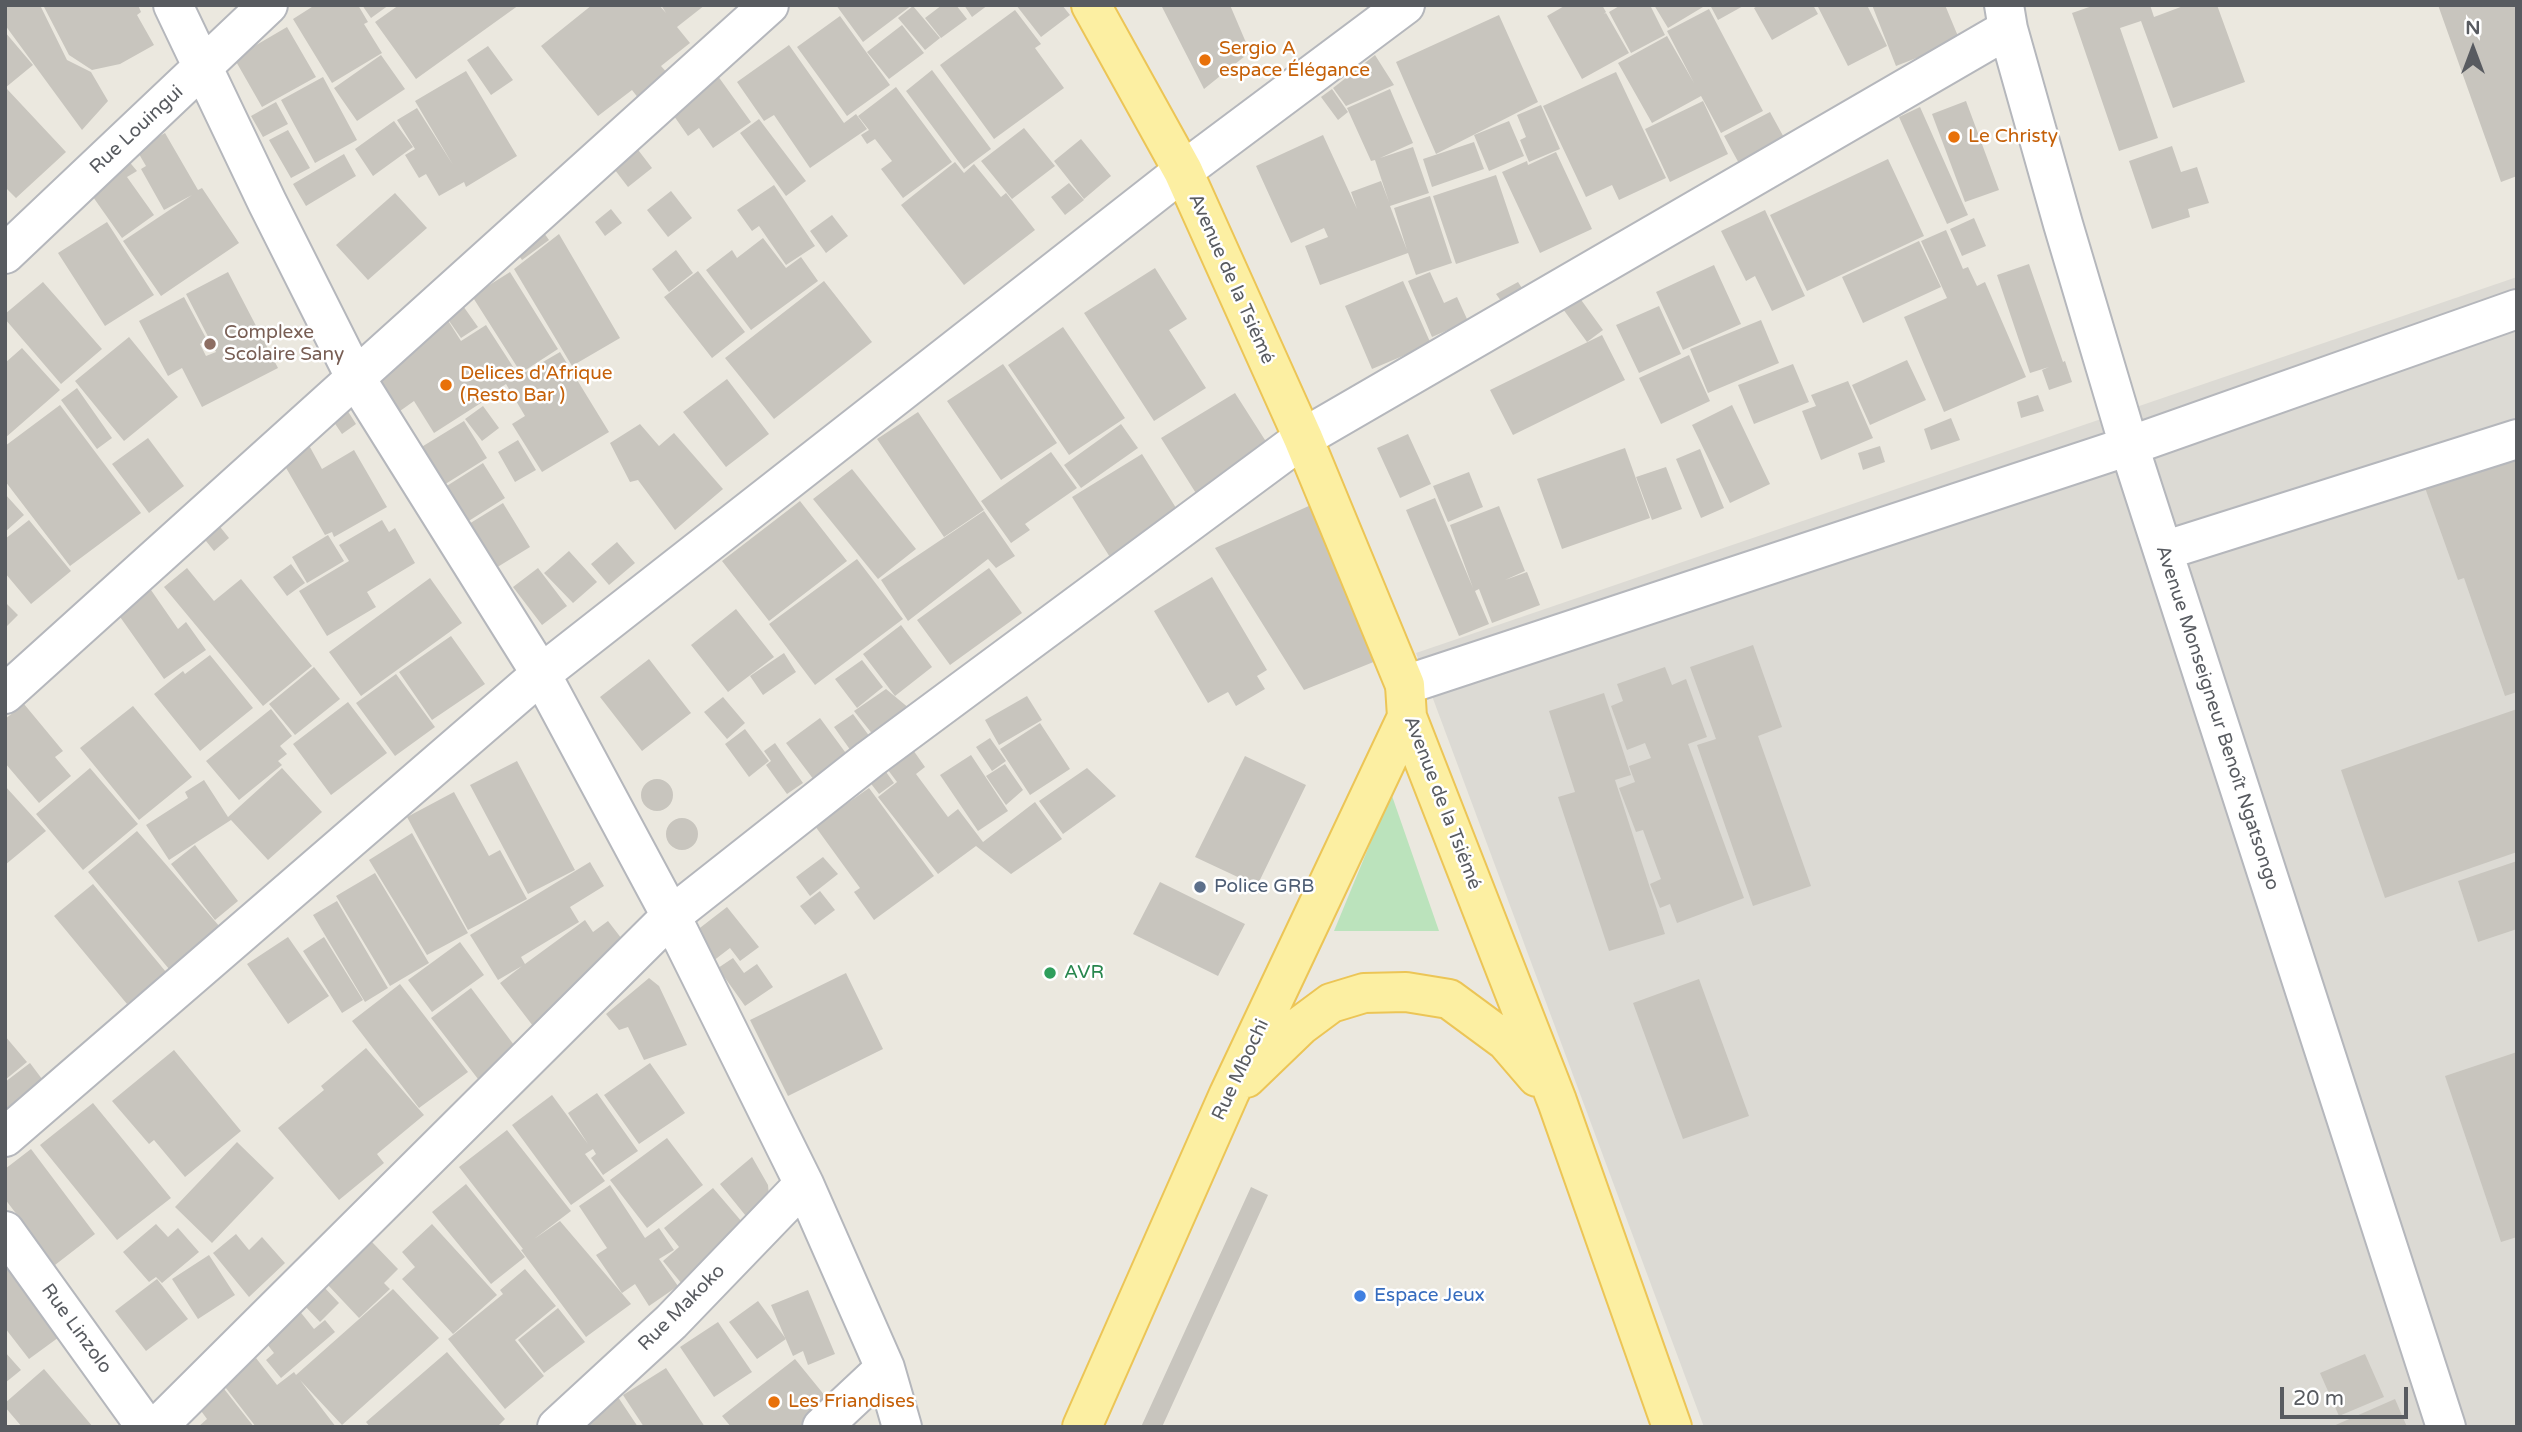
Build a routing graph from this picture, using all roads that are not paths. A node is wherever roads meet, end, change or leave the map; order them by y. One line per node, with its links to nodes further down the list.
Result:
1 (173, 5): 7 (street)
2 (268, 5): 7 (street, Rue Louingui)
3 (769, 5): 11 (street)
4 (1091, 5): 8 (main road, Avenue de la Tsiémé)
5 (1405, 5): 8 (street)
6 (2006, 17): 12 (street); 14 (street, Avenue Monseigneur Benoît Ngatsongo)
7 (204, 66): 9 (street, Rue Louingui); 11 (street)
8 (1183, 171): 12 (main road, Avenue de la Tsiémé); 16 (street)
9 (5, 254)
10 (2517, 309): 14 (street)
11 (355, 377): 16 (street); 17 (street)
12 (1303, 438): 18 (main road, Avenue de la Tsiémé); 19 (street)
13 (2517, 439): 15 (street)
14 (2129, 446): 15 (street, Avenue Monseigneur Benoît Ngatsongo); 18 (street)
15 (2163, 551): 33 (street, Avenue Monseigneur Benoît Ngatsongo)
16 (541, 674): 19 (street); 22 (street)
17 (5, 694)
18 (1406, 701): 20 (main road, Rue Mbochi); 21 (main road, Avenue de la Tsiémé)
19 (671, 916): 23 (street); 27 (street)
20 (1229, 1094): 21 (main road); 31 (main road, Rue Mbochi)
21 (1557, 1101): 32 (main road, Avenue de la Tsiémé)
22 (5, 1136)
23 (804, 1184): 25 (street); 28 (street, Rue Makoko)
24 (5, 1231): 26 (street, Rue Linzolo)
25 (885, 1368): 29 (street); 30 (street)
26 (146, 1427)
27 (157, 1427)
28 (556, 1427)
29 (822, 1427)
30 (902, 1427)
31 (1082, 1427)
32 (1672, 1427)
33 (2446, 1427)

